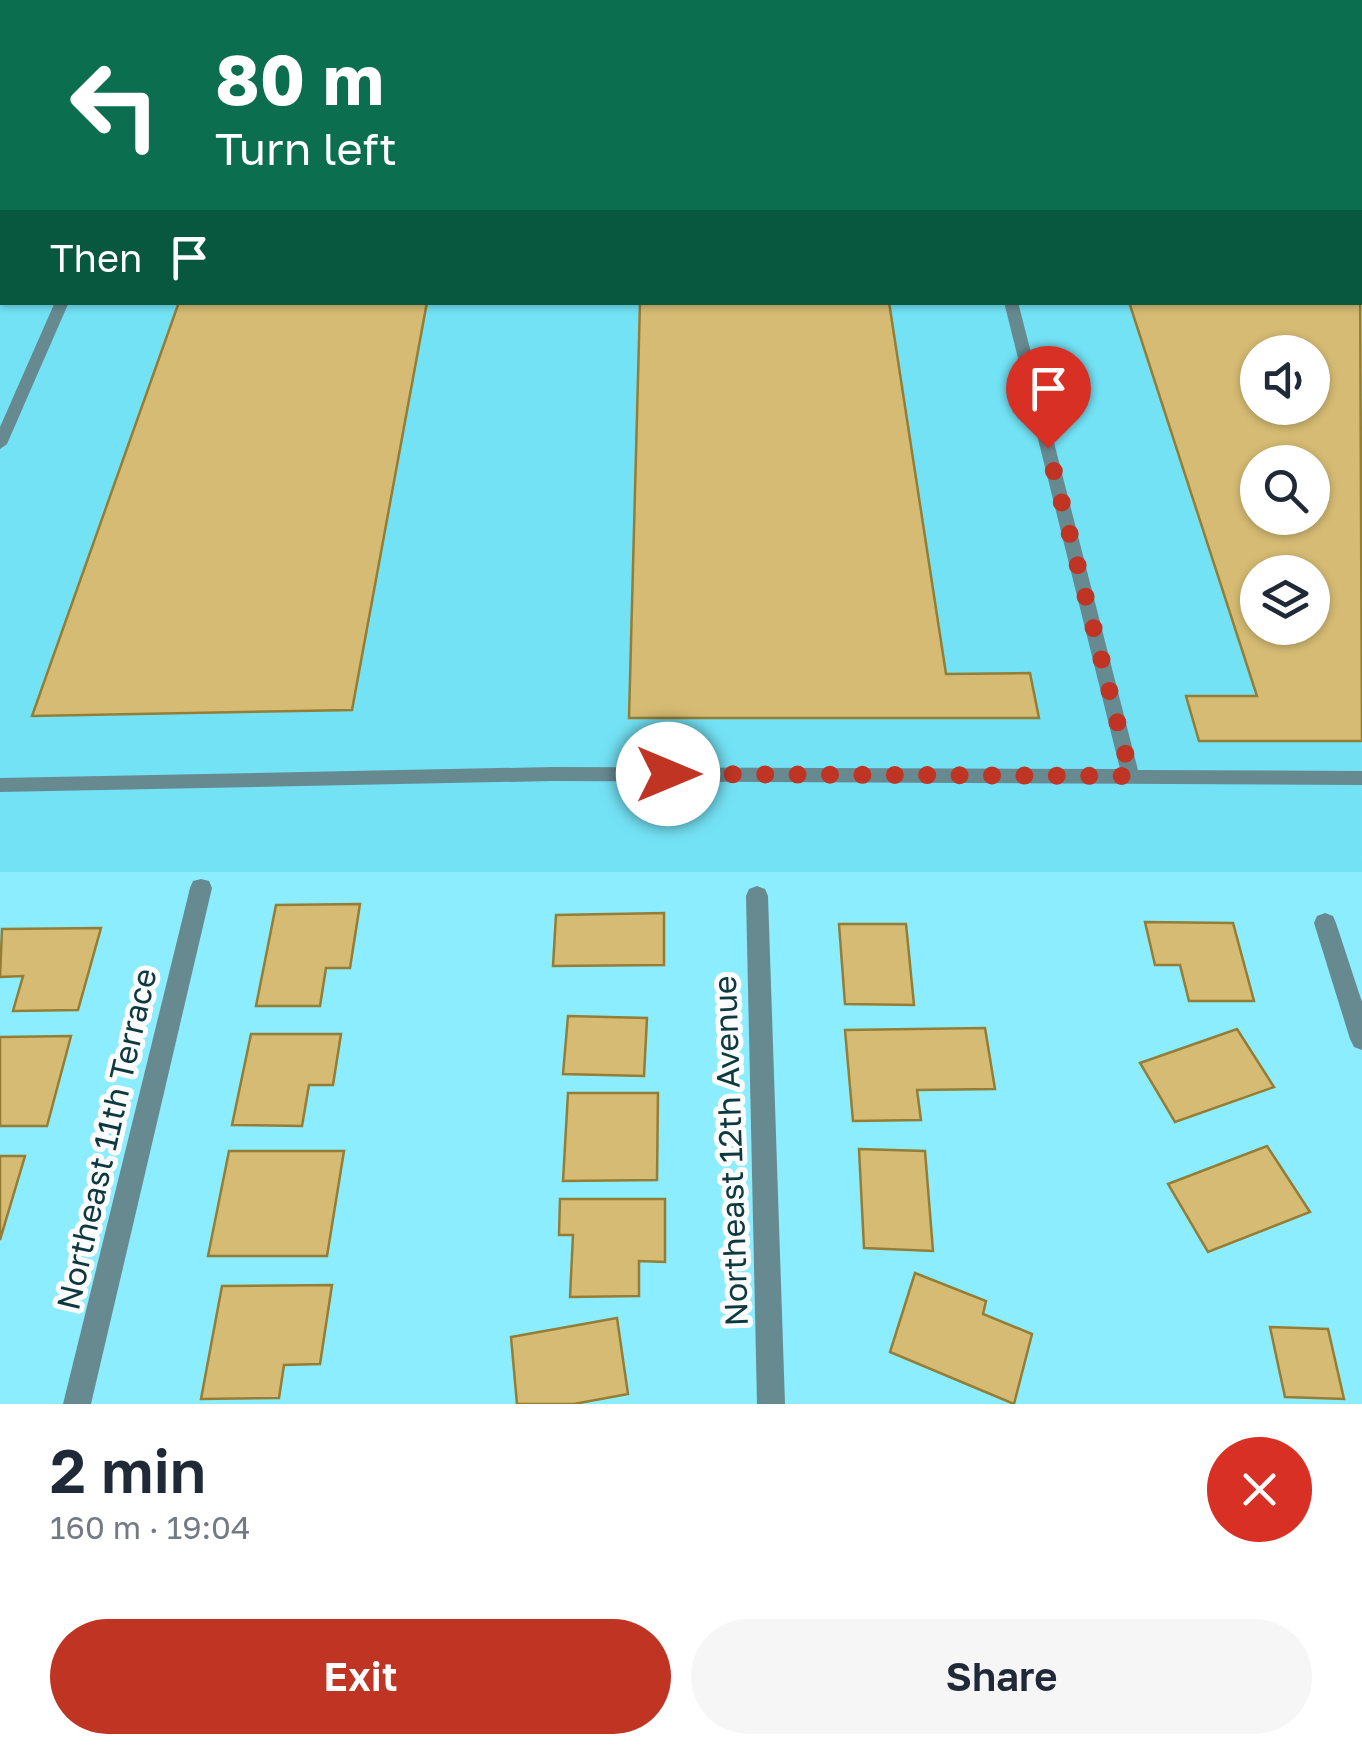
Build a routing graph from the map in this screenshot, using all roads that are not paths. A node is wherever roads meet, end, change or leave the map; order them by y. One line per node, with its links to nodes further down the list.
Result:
1 (61, 305): 3 (lane)
2 (1013, 305): 4 (lane)
3 (0, 444)
4 (1131, 776): 5 (lane); 6 (lane)
5 (1362, 778)
6 (0, 786)
7 (200, 888): 11 (street, Northeast 11th Terrace)
8 (756, 896): 12 (street, Northeast 12th Avenue)
9 (1325, 923): 10 (street)
10 (1362, 1039)
11 (77, 1404)
12 (771, 1404)

